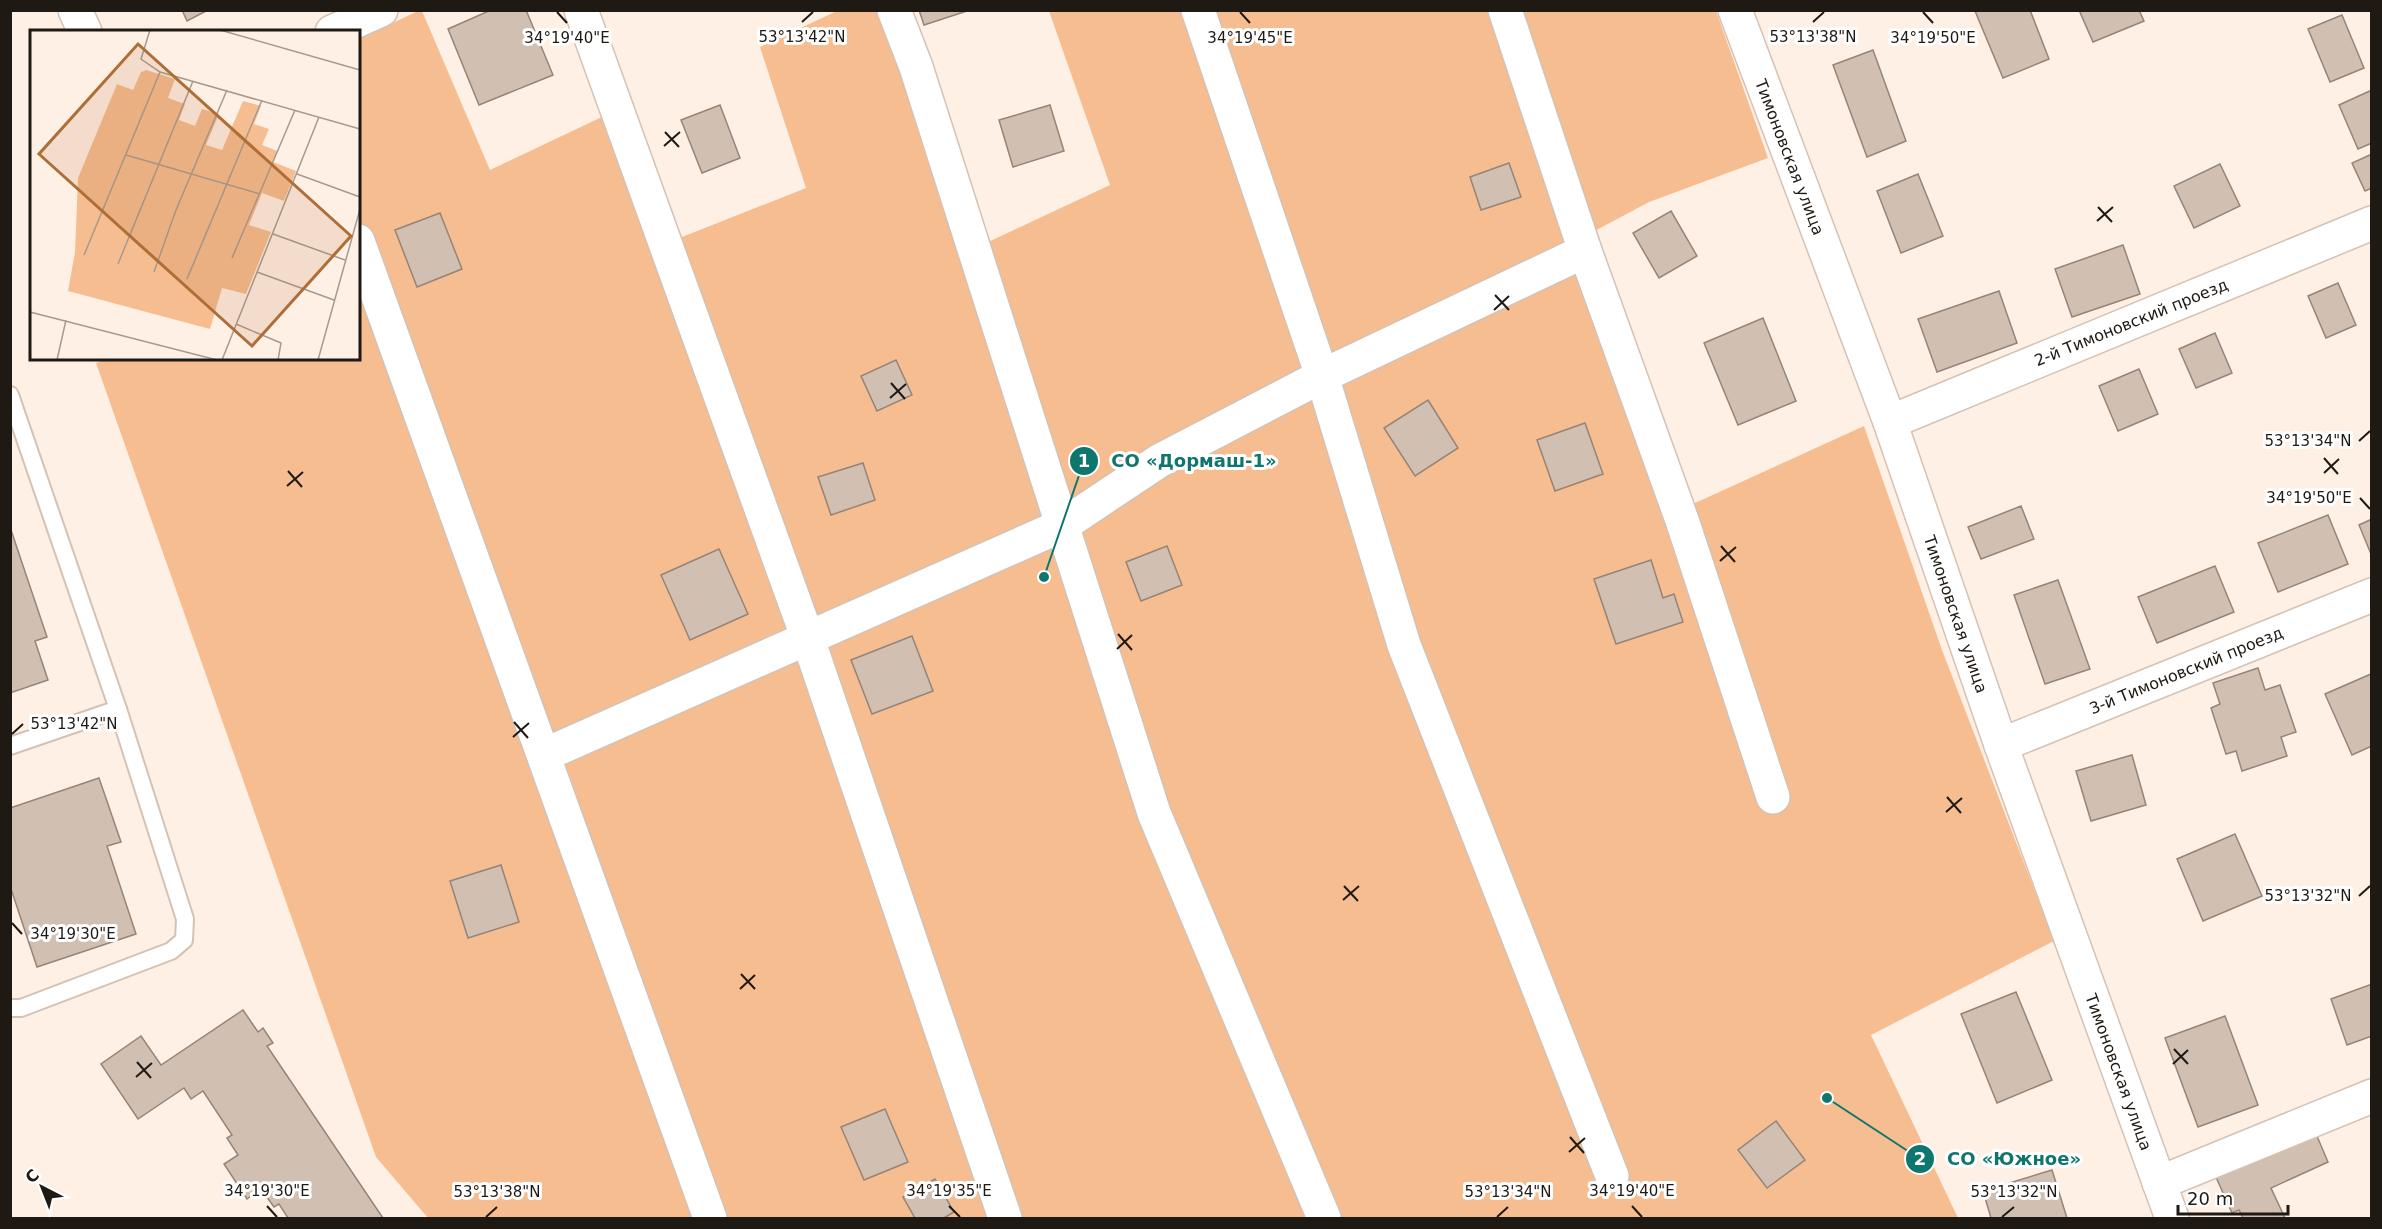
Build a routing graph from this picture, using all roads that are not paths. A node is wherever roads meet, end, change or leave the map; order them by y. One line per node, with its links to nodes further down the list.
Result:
1 (75, 10): 8 (street)
2 (381, 10): 9 (street)
3 (581, 10): 18 (street)
4 (894, 10): 16 (street)
5 (1198, 10): 13 (street)
6 (1505, 10): 12 (street)
7 (1735, 10): 15 (street, Тимоновская улица)
8 (84, 30)
9 (336, 30)
10 (2372, 223): 15 (street, 2-й Тимоновский проезд)
11 (360, 247): 22 (street)
12 (1585, 251): 13 (street); 23 (street)
13 (1322, 376): 16 (street); 26 (street)
14 (10, 395): 19 (lane)
15 (1890, 422): 20 (street, Тимоновская улица)
16 (1063, 525): 18 (street); 30 (street)
17 (2372, 595): 20 (street, 3-й Тимоновский проезд)
18 (808, 639): 22 (street); 29 (street)
19 (118, 709): 21 (lane); 24 (lane)
20 (2001, 745): 27 (street, Тимоновская улица)
21 (10, 746)
22 (544, 755): 28 (street)
23 (1773, 797)
24 (10, 1008)
25 (2372, 1096): 27 (street)
26 (1612, 1176)
27 (2159, 1183): 31 (street, Тимоновская улица)
28 (710, 1218)
29 (1005, 1218)
30 (1324, 1218)
31 (2172, 1218)

